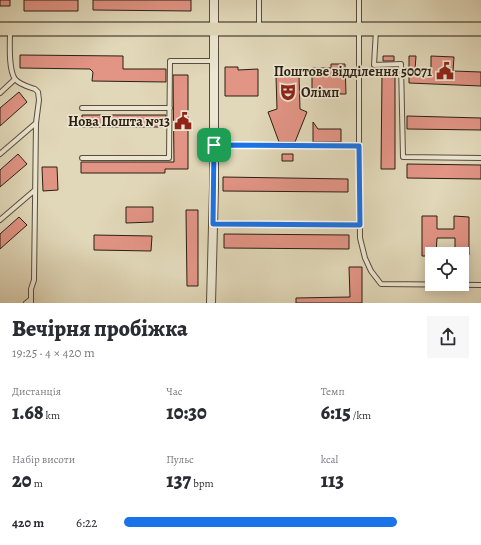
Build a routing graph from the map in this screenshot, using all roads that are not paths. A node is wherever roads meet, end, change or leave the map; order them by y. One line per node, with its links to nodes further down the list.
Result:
1 (214, 0): 5 (street)
2 (260, 0): 6 (lane)
3 (359, 0): 7 (lane)
4 (5, 29): 5 (main road); 11 (lane)
5 (213, 30): 6 (main road); 10 (street)
6 (259, 30): 7 (main road)
7 (359, 30): 8 (main road); 17 (lane)
8 (376, 30): 9 (main road); 20 (lane)
9 (481, 30)
10 (214, 61): 14 (lane); 16 (street)
11 (15, 79): 12 (lane); 15 (lane)
12 (0, 93)
13 (82, 108): 14 (lane)
14 (170, 108): 19 (lane)
15 (36, 123): 18 (lane); 21 (lane)
16 (214, 145): 17 (lane); 23 (street)
17 (359, 146): 24 (lane)
18 (0, 154)
19 (82, 158)
20 (481, 158)
21 (35, 190): 22 (lane); 26 (lane)
22 (0, 220)
23 (213, 224): 24 (lane); 28 (street)
24 (360, 225): 25 (lane)
25 (481, 284)
26 (31, 301): 27 (lane)
27 (26, 303)
28 (211, 303)

